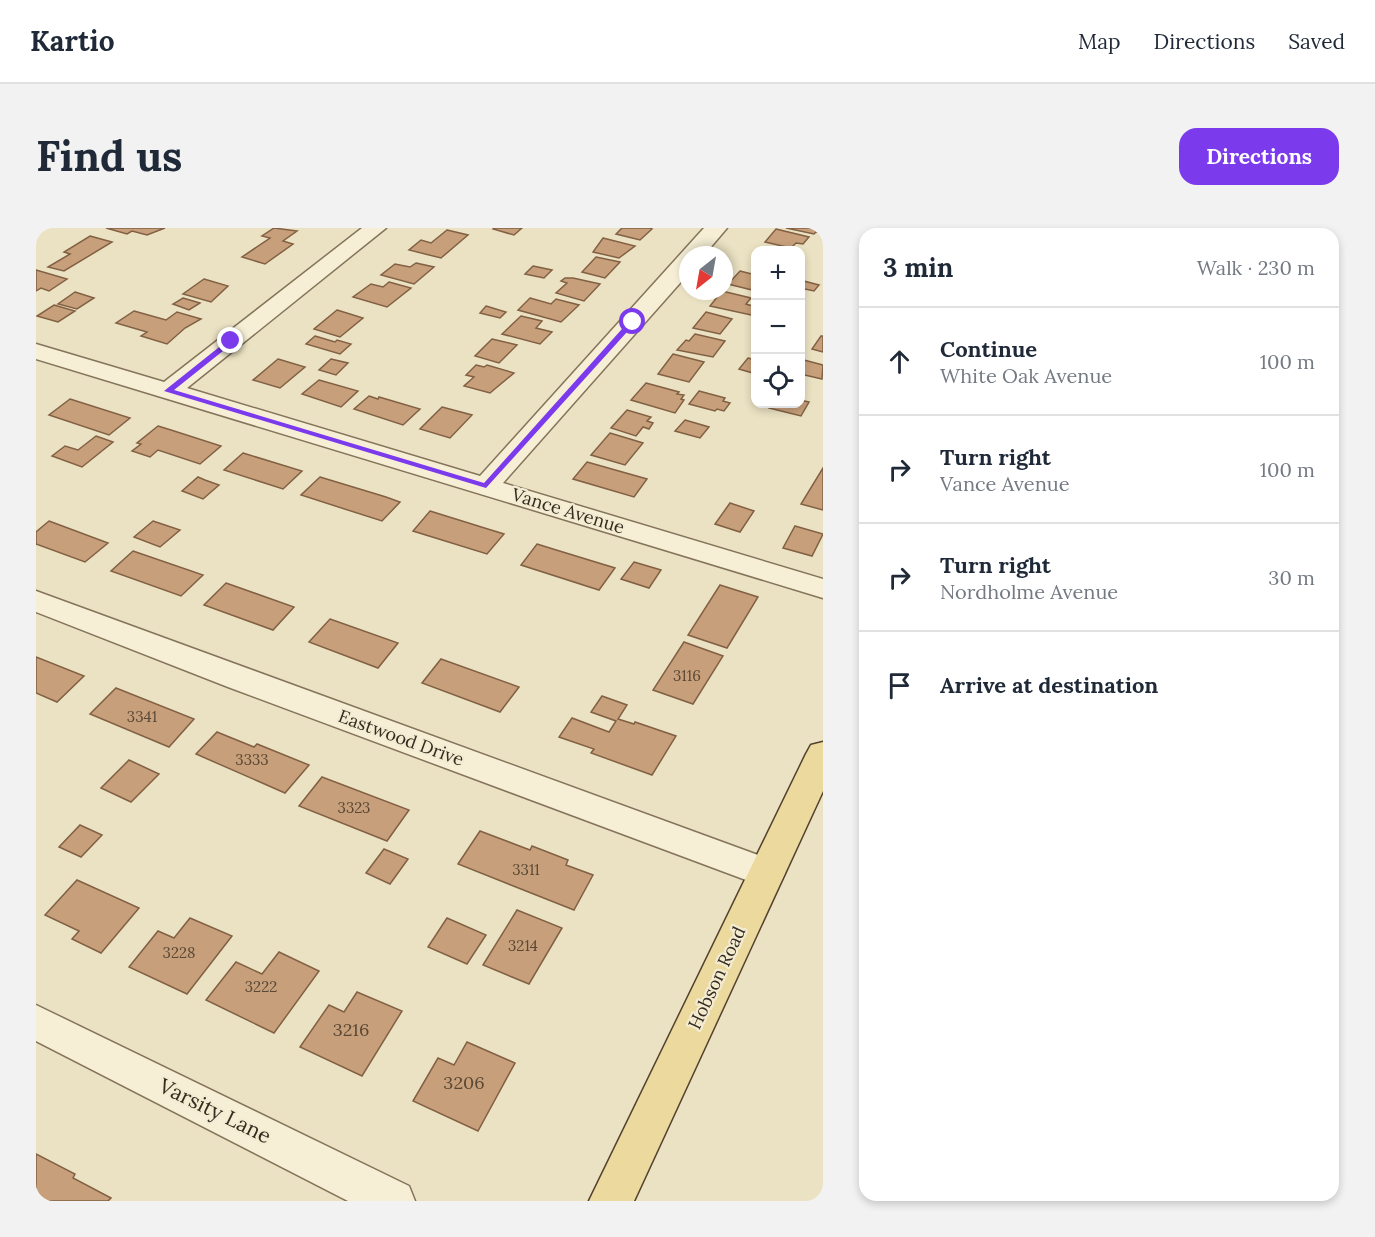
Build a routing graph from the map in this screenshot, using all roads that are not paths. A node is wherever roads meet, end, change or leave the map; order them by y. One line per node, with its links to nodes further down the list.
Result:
1 (375, 228): 6 (street)
2 (716, 228): 3 (street)
3 (700, 246)
4 (679, 270): 7 (street)
5 (36, 351): 6 (street, Vance Avenue)
6 (168, 391): 7 (street, Vance Avenue)
7 (486, 486): 8 (street, Vance Avenue)
8 (823, 589)
9 (36, 601): 11 (street, Eastwood Drive)
10 (823, 754): 11 (main road, Hobson Road)
11 (767, 873): 14 (main road, Hobson Road)
12 (36, 1022): 13 (street, Varsity Lane)
13 (393, 1201)
14 (611, 1201)

